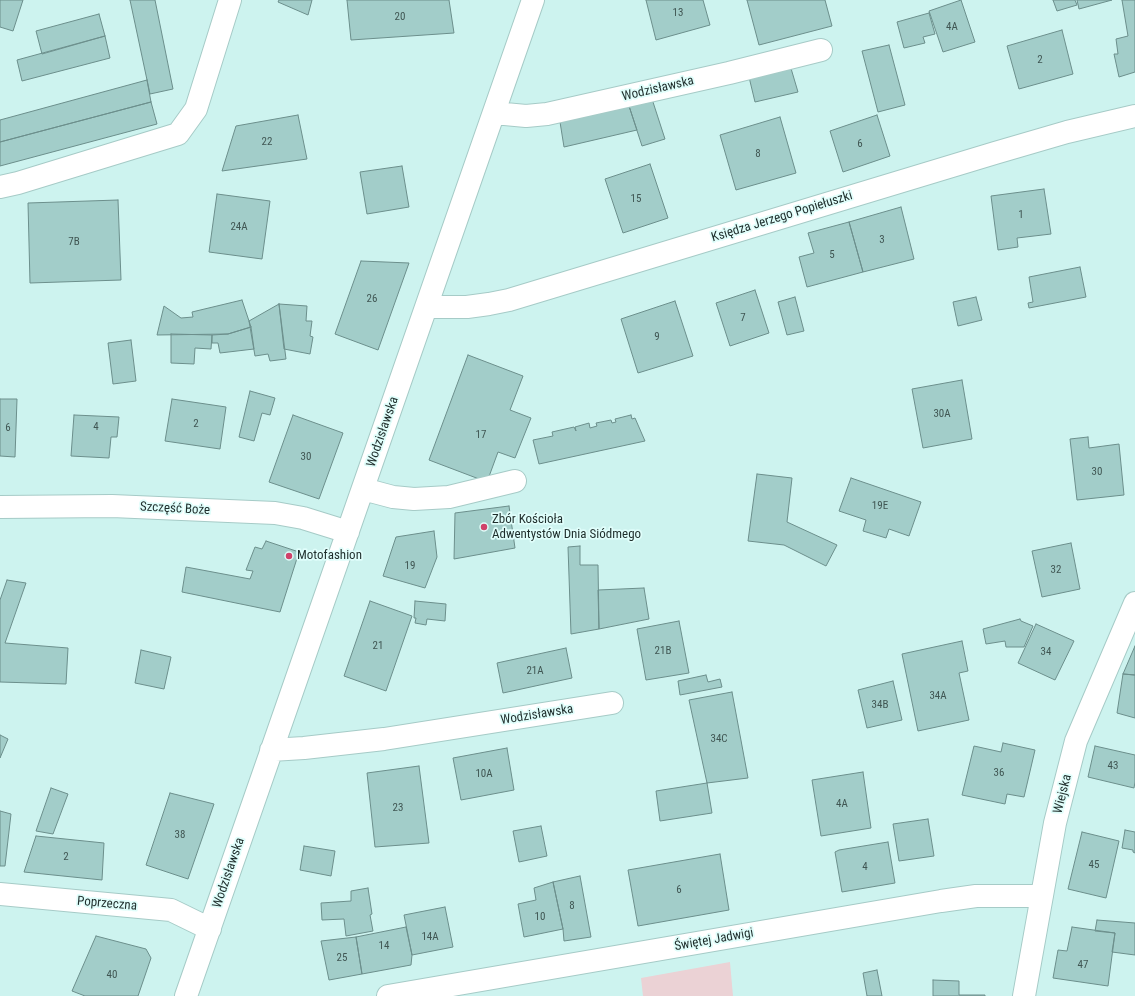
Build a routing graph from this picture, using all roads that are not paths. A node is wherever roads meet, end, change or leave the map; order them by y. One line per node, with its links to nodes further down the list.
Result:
1 (230, 0): 6 (street)
2 (533, 0): 4 (street, Wodzisławska)
3 (822, 50): 4 (street, Wodzisławska)
4 (494, 113): 7 (street, Wodzisławska)
5 (1135, 116): 7 (street, Księdza Jerzego Popiełuszki)
6 (0, 187)
7 (426, 307): 9 (street, Wodzisławska)
8 (515, 481): 9 (street)
9 (363, 489): 11 (street, Wodzisławska)
10 (0, 507): 11 (street, Szczęść Boże)
11 (348, 532): 14 (street, Wodzisławska)
12 (1135, 602): 16 (street, Wiejska)
13 (612, 703): 14 (street, Wodzisławska)
14 (271, 750): 17 (street, Wodzisławska)
15 (0, 894): 17 (street, Poprzeczna)
16 (1042, 896): 19 (street, Świętej Jadwigi); 20 (street, Wiejska)
17 (210, 929): 18 (street, Wodzisławska)
18 (186, 996)
19 (388, 996)
20 (1024, 996)

